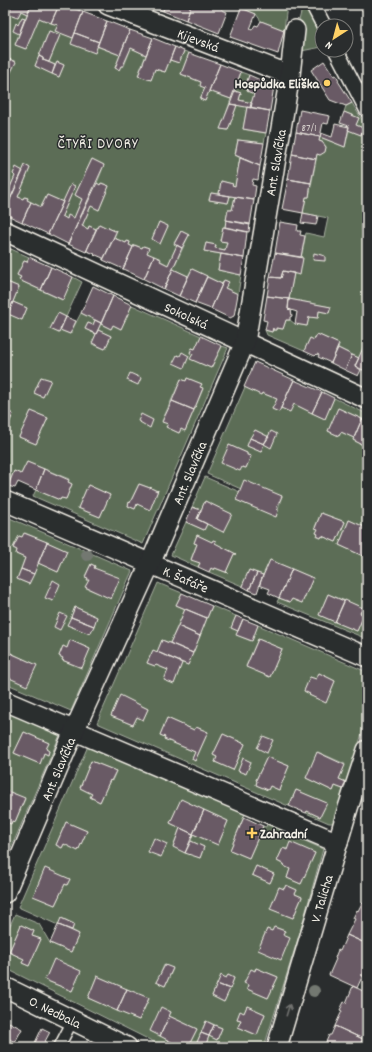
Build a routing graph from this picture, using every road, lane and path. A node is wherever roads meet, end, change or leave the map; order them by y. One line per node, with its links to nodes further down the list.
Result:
1 (108, 5): 6 (street, Kijevská)
2 (313, 5): 3 (street)
3 (320, 18)
4 (295, 30): 6 (street, Ant. Slavíčka)
5 (340, 58): 7 (street)
6 (290, 75): 9 (street, Ant. Slavíčka)
7 (367, 110)
8 (5, 231): 9 (street, Sokolská)
9 (245, 342): 10 (street, Sokolská); 12 (street, Ant. Slavíčka)
10 (367, 399)
11 (5, 501): 12 (street, K. Šafáře)
12 (150, 564): 13 (street, K. Šafáře); 15 (street, Ant. Slavíčka)
13 (367, 657)
14 (5, 701): 15 (street)
15 (74, 731): 17 (street); 18 (street, Ant. Slavíčka)
16 (367, 750): 17 (street, V. Talicha)
17 (338, 842): 23 (street, V. Talicha, one-way to 17)
18 (5, 893)
19 (5, 987): 20 (street, O. Nedbala)
20 (73, 1020): 21 (lane); 22 (street, O. Nedbala)
21 (59, 1047)
22 (127, 1047)
23 (276, 1047)

